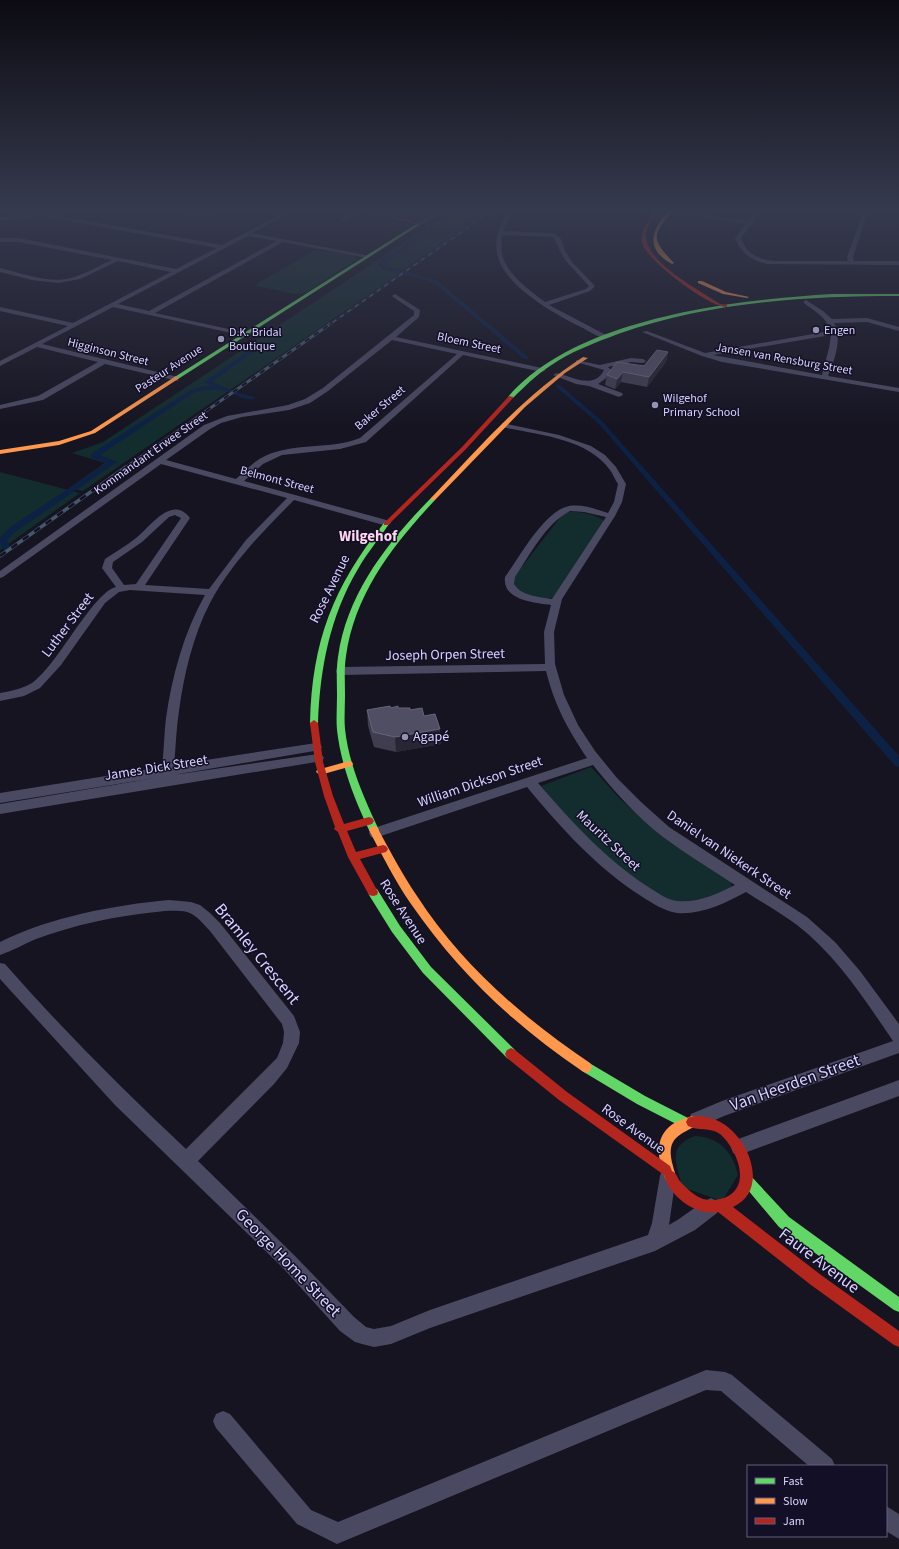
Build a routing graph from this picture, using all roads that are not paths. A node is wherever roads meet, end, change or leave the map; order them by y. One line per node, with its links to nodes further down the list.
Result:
1 (152, 284): 14 (street)
2 (202, 284): 19 (street)
3 (320, 284): 28 (street, Pasteur Avenue)
4 (519, 284): 13 (street)
5 (590, 284): 13 (street)
6 (695, 284): 7 (street)
7 (698, 286): 10 (street); 15 (street); 20 (street)
8 (395, 296): 30 (street, Kommandant Erwee Street)
9 (899, 296): 10 (street, Rose Avenue)
10 (768, 298): 15 (street, Rose Avenue)
11 (899, 301): 12 (street, Rose Avenue)
12 (806, 302): 16 (street, Rose Avenue); 23 (street)
13 (545, 304): 29 (street)
14 (112, 305): 19 (street); 24 (street)
15 (726, 305): 16 (street); 20 (street, Rose Avenue); 21 (street)
16 (753, 307): 21 (street, Rose Avenue)
17 (0, 309): 18 (street)
18 (8, 311): 22 (street); 24 (street)
19 (150, 313): 28 (street)
20 (676, 314): 26 (street, Rose Avenue)
21 (716, 314): 26 (street, Rose Avenue)
22 (0, 315)
23 (831, 321): 25 (street); 27 (street)
24 (73, 326): 32 (street)
25 (899, 329)
26 (643, 330): 29 (street, Rose Avenue); 31 (street, Rose Avenue); 35 (street, Jansen van Rensburg Street)
27 (834, 332): 35 (street); 43 (street)
28 (245, 334): 44 (street, Pasteur Avenue)
29 (605, 337): 31 (street); 31 (street); 41 (street, Rose Avenue)
30 (391, 338): 33 (street, Bloem Street); 53 (street, Kommandant Erwee Street)
31 (619, 342)
32 (36, 346): 38 (street, Higginson Street); 39 (street)
33 (462, 353): 41 (street, Bloem Street); 54 (street, Baker Street)
34 (593, 354): 36 (street, Rose Avenue)
35 (704, 355): 43 (street, Jansen van Rensburg Street)
36 (578, 361): 40 (street); 42 (street, Rose Avenue)
37 (643, 361): 40 (street)
38 (104, 362): 44 (street, Higginson Street); 48 (street)
39 (0, 364)
40 (603, 366): 45 (street)
41 (542, 370): 42 (street); 49 (street, Rose Avenue)
42 (558, 375): 45 (street); 50 (street, Rose Avenue)
43 (824, 378): 46 (street, Jansen van Rensburg Street)
44 (175, 379): 52 (street, Pasteur Avenue)
45 (591, 384): 47 (street)
46 (899, 390)
47 (619, 395)
48 (0, 406)
49 (495, 416): 50 (street); 51 (street, Rose Avenue)
50 (506, 425): 51 (street); 56 (street, Daniel van Niekerk Street); 58 (street, Rose Avenue)
51 (485, 427): 57 (street, Rose Avenue)
52 (0, 452)
53 (159, 461): 54 (street, Belmont Street); 61 (street, Kommandant Erwee Street)
54 (238, 482): 55 (street, Belmont Street)
55 (293, 497): 57 (street, Belmont Street); 64 (street)
56 (611, 516): 65 (street, Daniel van Niekerk Street); 65 (street)
57 (390, 520): 58 (street); 59 (street, Rose Avenue)
58 (412, 522): 60 (street, Rose Avenue)
59 (379, 532): 60 (street); 66 (street, Rose Avenue)
60 (399, 537): 68 (street, Rose Avenue)
61 (0, 575)
62 (139, 587): 63 (street, Luther Street); 63 (street); 64 (street, Luther Street)
63 (122, 588): 70 (street, Luther Street)
64 (212, 592): 77 (street)
65 (556, 602): 67 (street, Daniel van Niekerk Street)
66 (317, 660): 68 (street); 69 (street, Rose Avenue)
67 (550, 667): 68 (street, Joseph Orpen Street); 74 (street, Daniel van Niekerk Street)
68 (337, 675): 69 (street); 71 (street, Rose Avenue)
69 (314, 683): 72 (street, Rose Avenue)
70 (0, 697)
71 (334, 730): 72 (street); 75 (street, Rose Avenue)
72 (314, 733): 73 (street, Rose Avenue)
73 (317, 753): 76 (street, Rose Avenue); 77 (street, James Dick Street)
74 (594, 760): 78 (street, William Dickson Street); 86 (street, Daniel van Niekerk Street)
75 (349, 764): 76 (street); 81 (street, Rose Avenue)
76 (320, 772): 82 (street, Rose Avenue)
77 (167, 775): 79 (street, James Dick Street); 79 (street, James Dick Street)
78 (529, 781): 83 (street, William Dickson Street); 86 (street, Mauritz Street)
79 (2, 805): 80 (street)
80 (0, 821)
81 (369, 821): 82 (street); 83 (street, Rose Avenue)
82 (339, 830): 85 (street, Rose Avenue)
83 (375, 834): 84 (street, Rose Avenue)
84 (382, 849): 85 (street); 92 (street, Rose Avenue)
85 (353, 857): 95 (street, Rose Avenue)
86 (746, 885): 89 (street, Daniel van Niekerk Street)
87 (0, 949): 94 (street, Bramley Crescent)
88 (0, 969): 94 (street, George Home Street)
89 (899, 1037)
90 (899, 1046): 92 (street, Van Heerden Street)
91 (899, 1088): 93 (street)
92 (689, 1123): 93 (street); 95 (street)
93 (739, 1147): 96 (street)
94 (187, 1160): 98 (street, George Home Street)
95 (667, 1173): 97 (street); 98 (street)
96 (746, 1180): 97 (street); 99 (street, Faure Avenue)
97 (716, 1206): 98 (street, George Home Street); 100 (street, Faure Avenue)
98 (655, 1242)
99 (899, 1305)
100 (899, 1340)
101 (223, 1421): 102 (street)
102 (824, 1465)
103 (887, 1519): 104 (street)
104 (899, 1528)

